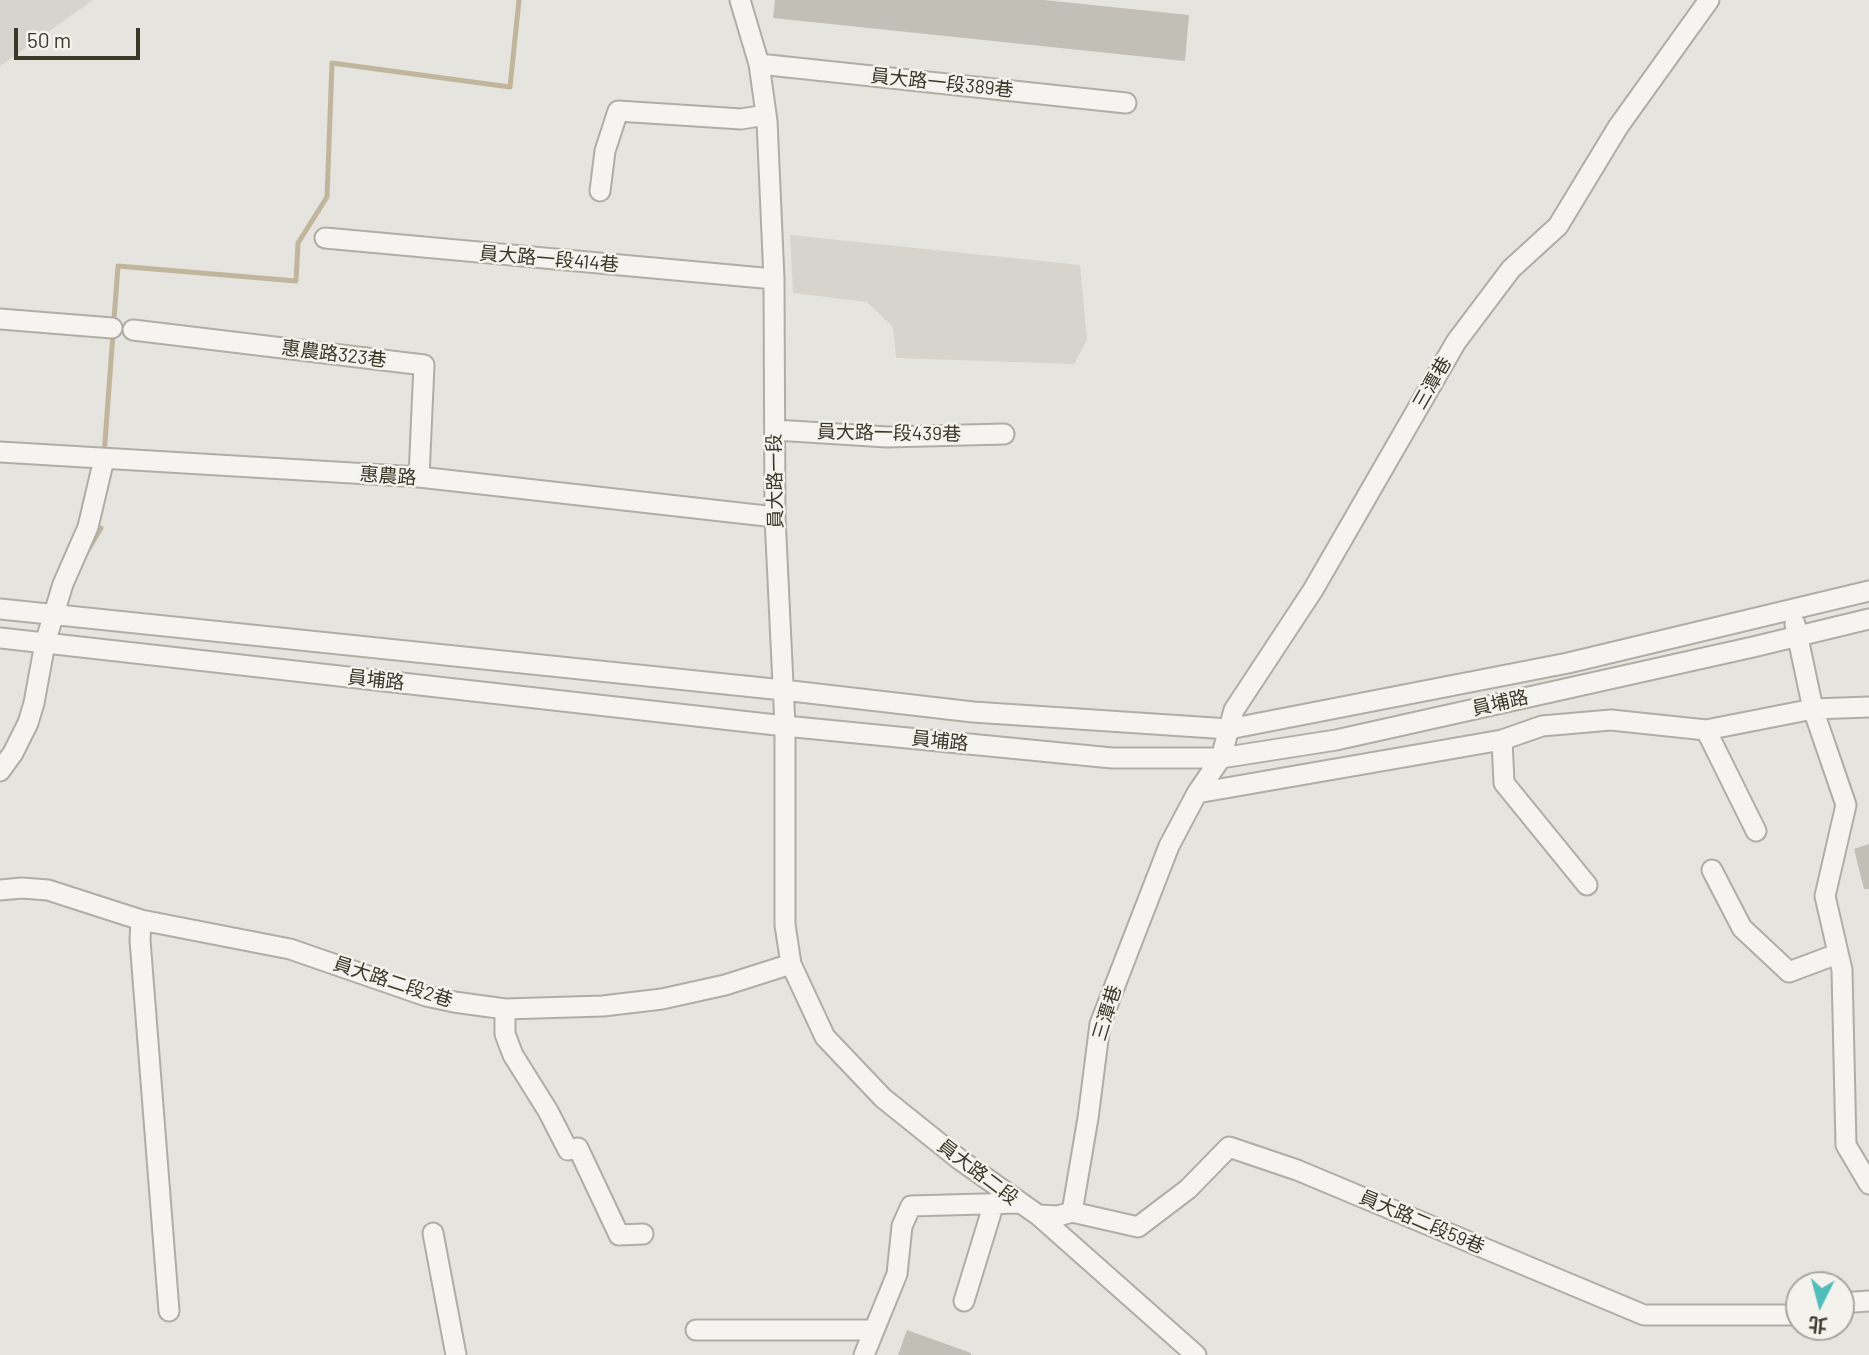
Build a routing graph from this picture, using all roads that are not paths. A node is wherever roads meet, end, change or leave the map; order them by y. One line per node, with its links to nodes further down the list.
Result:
1 (740, 0): 3 (street, 員大路一段)
2 (1709, 0): 30 (street, 三潭巷)
3 (759, 64): 4 (street, 員大路一段389巷); 5 (street, 員大路一段)
4 (1126, 103)
5 (766, 115): 6 (street); 8 (street, 員大路一段)
6 (600, 191)
7 (325, 238): 8 (street, 員大路一段414巷)
8 (774, 279): 12 (street, 員大路一段)
9 (0, 319): 10 (street)
10 (112, 328)
11 (133, 330): 16 (street, 惠農路323巷)
12 (775, 430): 13 (street, 員大路一段439巷); 17 (street, 員大路一段)
13 (1004, 434)
14 (0, 452): 15 (street, 惠農路)
15 (104, 458): 16 (street, 惠農路); 21 (street)
16 (419, 477): 17 (street, 惠農路)
17 (775, 517): 26 (street, 員大路一段)
18 (1869, 591): 20 (street, 員埔路)
19 (0, 609): 21 (street, 員埔路)
20 (1792, 609): 23 (street); 30 (street, 員埔路)
21 (55, 615): 25 (street); 26 (street, 員埔路)
22 (1869, 619): 23 (street, 員埔路)
23 (1798, 636): 28 (street); 33 (street, 員埔路)
24 (0, 638): 25 (street, 員埔路)
25 (45, 643): 29 (street, 員埔路); 34 (street)
26 (783, 690): 29 (street, 員大路一段); 30 (street, 員埔路)
27 (1869, 707): 28 (street)
28 (1812, 709): 31 (street); 41 (street)
29 (785, 726): 33 (street, 員埔路); 42 (street, 員大路一段)
30 (1229, 729): 33 (street, 三潭巷)
31 (1706, 730): 32 (street); 36 (street)
32 (1502, 740): 35 (street); 38 (street)
33 (1221, 758): 35 (street, 三潭巷)
34 (0, 771)
35 (1197, 793): 47 (street, 三潭巷)
36 (1756, 831)
37 (1712, 870): 41 (street)
38 (1587, 885)
39 (0, 890): 40 (street, 員大路二段2巷)
40 (141, 920): 43 (street, 員大路二段2巷); 52 (street)
41 (1837, 954): 44 (street)
42 (790, 964): 43 (street, 員大路二段2巷); 46 (street, 員大路二段)
43 (505, 1009): 50 (street)
44 (1869, 1184)
45 (994, 1203): 46 (street); 51 (street); 55 (street)
46 (1019, 1203): 48 (street, 員大路二段)
47 (1072, 1212): 48 (street); 53 (street, 員大路二段59巷)
48 (1038, 1215): 58 (street, 員大路二段)
49 (433, 1233): 56 (street)
50 (643, 1234)
51 (964, 1301)
52 (169, 1311)
53 (1785, 1315)
54 (696, 1330): 55 (street)
55 (873, 1330): 57 (street)
56 (456, 1355)
57 (864, 1355)
58 (1196, 1355)

